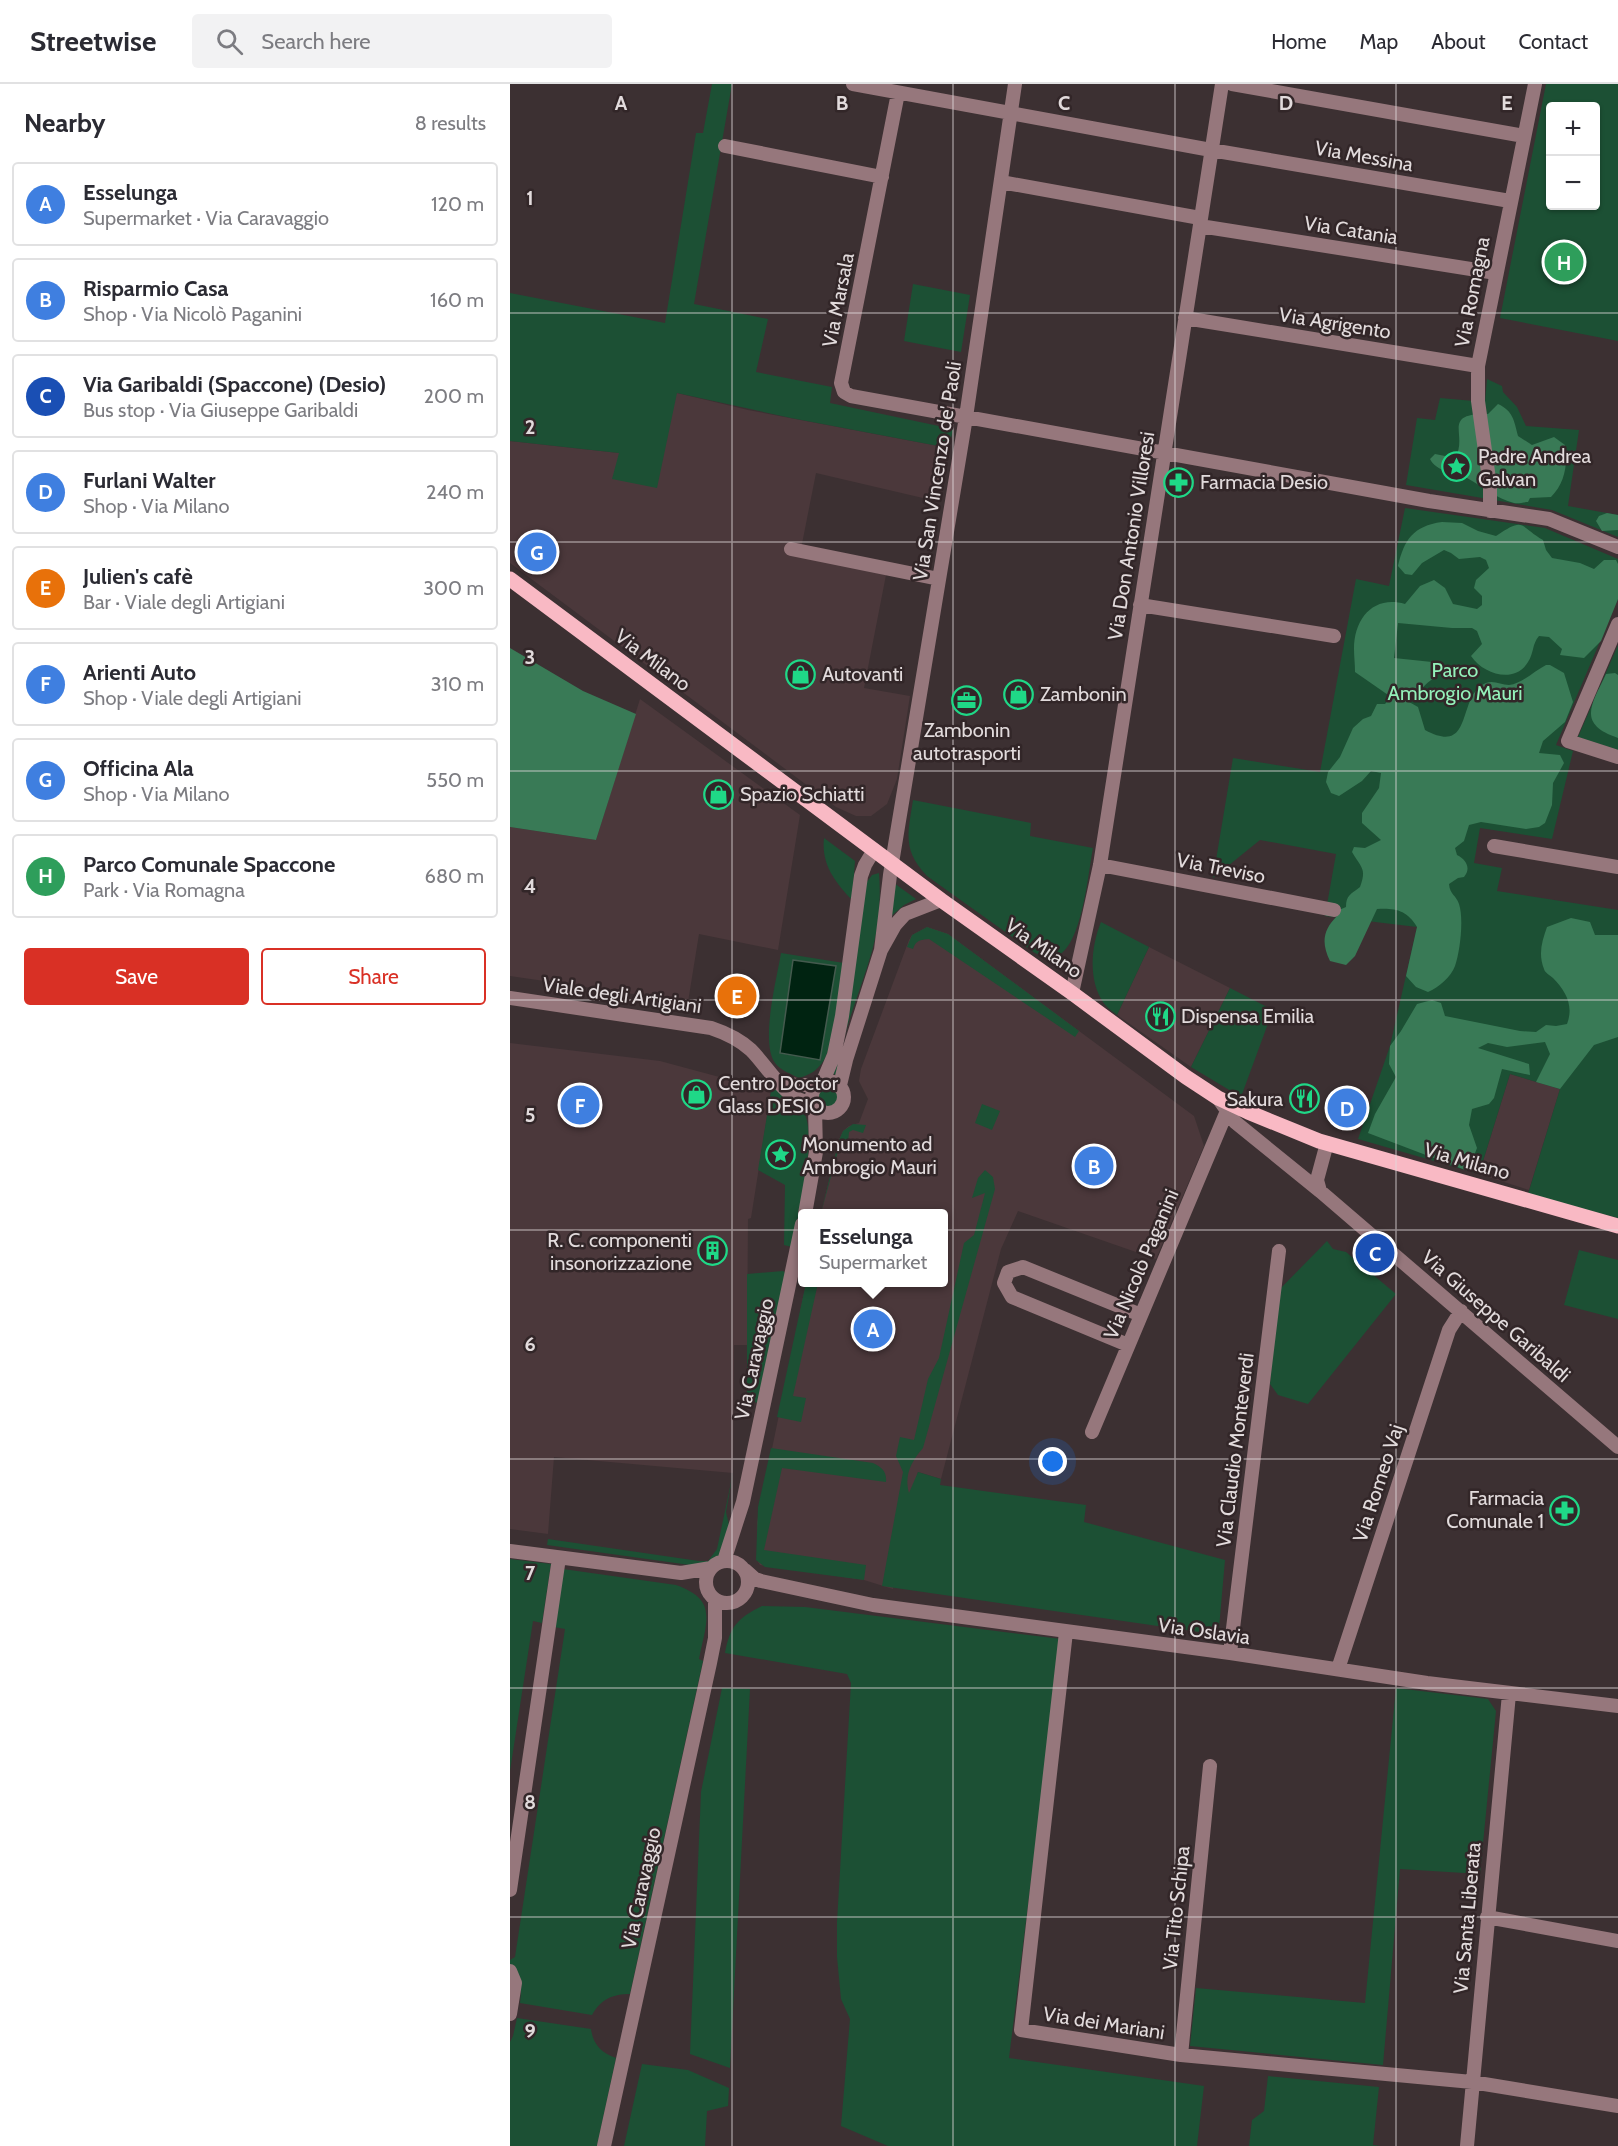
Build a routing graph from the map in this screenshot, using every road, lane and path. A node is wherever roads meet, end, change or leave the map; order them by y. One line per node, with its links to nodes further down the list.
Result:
1 (854, 84): 6 (street, Via Messina)
2 (1015, 84): 7 (street, Via San Vincenzo de' Paoli)
3 (1222, 84): 10 (street, Via Don Antonio Villoresi)
4 (1232, 84): 8 (street)
5 (1535, 84): 8 (street, Via Romagna)
6 (898, 93): 7 (street, Via Messina); 11 (street, Via Marsala)
7 (1011, 113): 10 (street, Via Messina); 12 (street, Via San Vincenzo de' Paoli)
8 (1524, 136): 13 (street, Via Romagna)
9 (725, 146): 11 (street)
10 (1212, 150): 13 (street, Via Messina); 14 (street, Via Don Antonio Villoresi)
11 (882, 177): 18 (street, Via Marsala)
12 (1001, 182): 14 (street, Via Catania); 18 (street, Via San Vincenzo de' Paoli)
13 (1510, 201): 15 (street, Via Romagna)
14 (1200, 222): 15 (street, Via Catania); 16 (street, Via Don Antonio Villoresi)
15 (1496, 273): 17 (street, Via Romagna)
16 (1185, 318): 17 (street, Via Agrigento); 19 (street, Via Don Antonio Villoresi)
17 (1478, 366): 20 (street, Via Romagna)
18 (966, 417): 19 (street); 24 (street, Via San Vincenzo de' Paoli)
19 (1164, 452): 20 (street); 25 (street, Via Don Antonio Villoresi)
20 (1490, 511): 21 (street)
21 (1618, 547)
22 (791, 549): 24 (street)
23 (510, 579): 30 (main road, Via Milano)
24 (939, 579): 31 (street, Via San Vincenzo de' Paoli)
25 (1140, 605): 27 (street); 32 (street, Via Don Antonio Villoresi)
26 (1618, 624): 28 (street)
27 (1334, 636)
28 (1618, 757)
29 (1494, 846): 33 (street)
30 (874, 850): 31 (main road, Via Milano); 40 (street)
31 (892, 864): 34 (main road, Via Milano); 36 (street)
32 (1100, 865): 35 (street, Via Treviso); 37 (street, Via Don Antonio Villoresi)
33 (1618, 867)
34 (941, 900): 36 (street); 37 (main road, Via Milano)
35 (1334, 910)
36 (881, 950): 41 (street)
37 (1072, 993): 42 (main road, Via Milano)
38 (510, 998): 39 (street, Viale degli Artigiani)
39 (779, 1082): 40 (street); 43 (street, Viale degli Artigiani)
40 (820, 1083): 41 (street); 43 (street)
41 (840, 1086): 44 (street)
42 (1223, 1104): 45 (main road, Via Milano); 46 (street, Via Giuseppe Garibaldi); 53 (street, Via Nicolò Paganini)
43 (814, 1105): 44 (street); 47 (street)
44 (836, 1111): 47 (street)
45 (1327, 1143): 46 (street); 49 (main road, Via Milano)
46 (1320, 1191): 52 (street, Via Giuseppe Garibaldi)
47 (809, 1194): 48 (street)
48 (806, 1209)
49 (1618, 1226)
50 (798, 1243): 57 (street, Via Caravaggio)
51 (1279, 1251): 71 (street, Via Claudio Monteverdi)
52 (1461, 1311): 56 (street, Via Giuseppe Garibaldi); 72 (street, Via Romeo Vaj)
53 (1141, 1315): 54 (street, Via Nicolò Paganini); 54 (street)
54 (1128, 1346): 55 (street, Via Nicolò Paganini)
55 (1092, 1432)
56 (1618, 1447)
57 (743, 1502): 60 (street, Via Caravaggio); 61 (street, Via Caravaggio)
58 (510, 1551): 59 (street)
59 (559, 1558): 63 (street); 76 (street)
60 (724, 1561): 61 (street); 62 (street)
61 (742, 1567): 65 (street, Via Oslavia); 66 (street)
62 (711, 1568): 63 (street); 64 (street)
63 (681, 1573): 64 (street)
64 (706, 1587): 67 (street)
65 (785, 1587): 66 (street, Via Oslavia); 69 (street, Via Oslavia)
66 (744, 1596): 68 (street)
67 (715, 1600): 68 (street); 70 (street, Via Caravaggio)
68 (731, 1604): 70 (street, Via Caravaggio)
69 (1066, 1632): 71 (street, Via Oslavia); 81 (street, Via dei Mariani)
70 (715, 1638): 84 (street, Via Caravaggio)
71 (1230, 1653): 72 (street, Via Oslavia)
72 (1338, 1669): 73 (street, Via Oslavia)
73 (1509, 1694): 74 (street, Via Oslavia); 77 (street, Via Santa Liberata)
74 (1618, 1706)
75 (1210, 1766): 81 (street, Via Tito Schipa)
76 (510, 1890)
77 (1487, 1917): 78 (street); 82 (street, Via Santa Liberata)
78 (1618, 1941)
79 (510, 1971): 80 (street)
80 (510, 2014)
81 (1181, 2055): 82 (street, Via dei Mariani)
82 (1472, 2082): 83 (street, Via dei Mariani); 85 (street, Via Santa Liberata)
83 (1618, 2106)
84 (604, 2146)
85 (1467, 2146)

